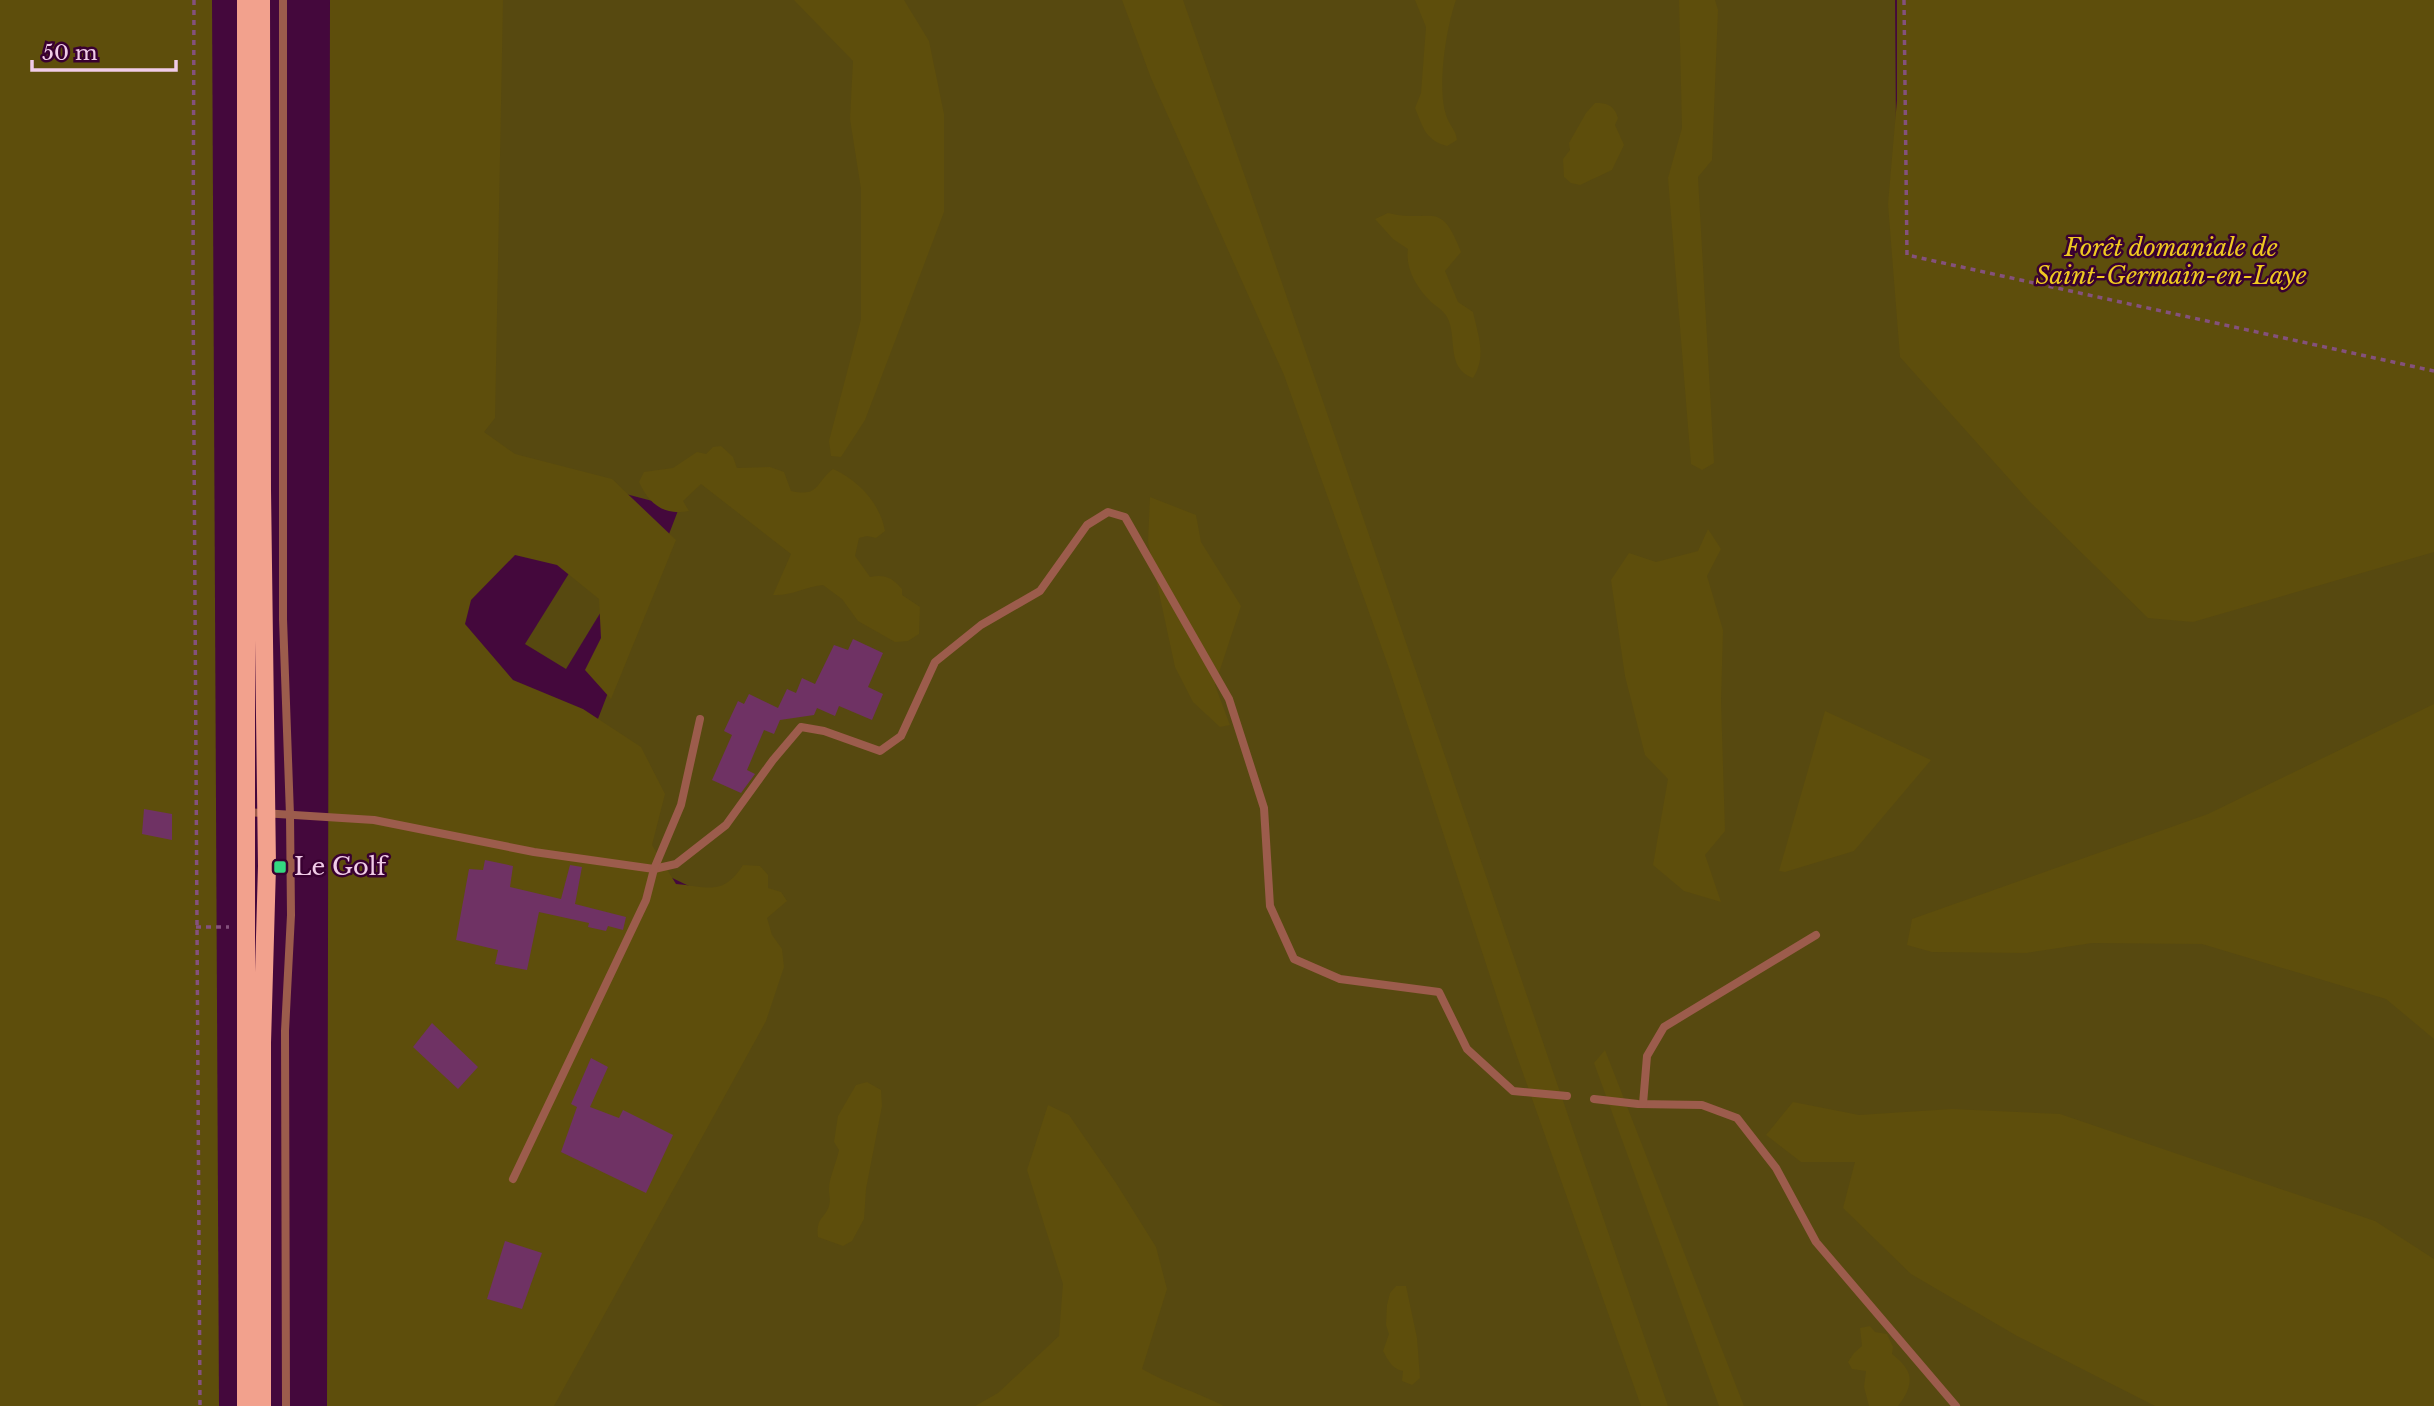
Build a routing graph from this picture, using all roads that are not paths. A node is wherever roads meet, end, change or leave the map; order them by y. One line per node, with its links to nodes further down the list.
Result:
1 (246, 0): 5 (main road)
2 (261, 0): 5 (main road)
3 (284, 0): 6 (lane)
4 (699, 719): 7 (lane)
5 (256, 812): 6 (lane); 13 (main road); 14 (main road)
6 (290, 815): 7 (lane); 15 (lane)
7 (654, 869): 9 (lane); 12 (lane)
8 (1816, 934): 11 (lane)
9 (1567, 1096)
10 (1594, 1099): 11 (lane)
11 (1643, 1104): 16 (lane)
12 (513, 1179)
13 (246, 1406)
14 (262, 1406)
15 (286, 1406)
16 (1956, 1406)

